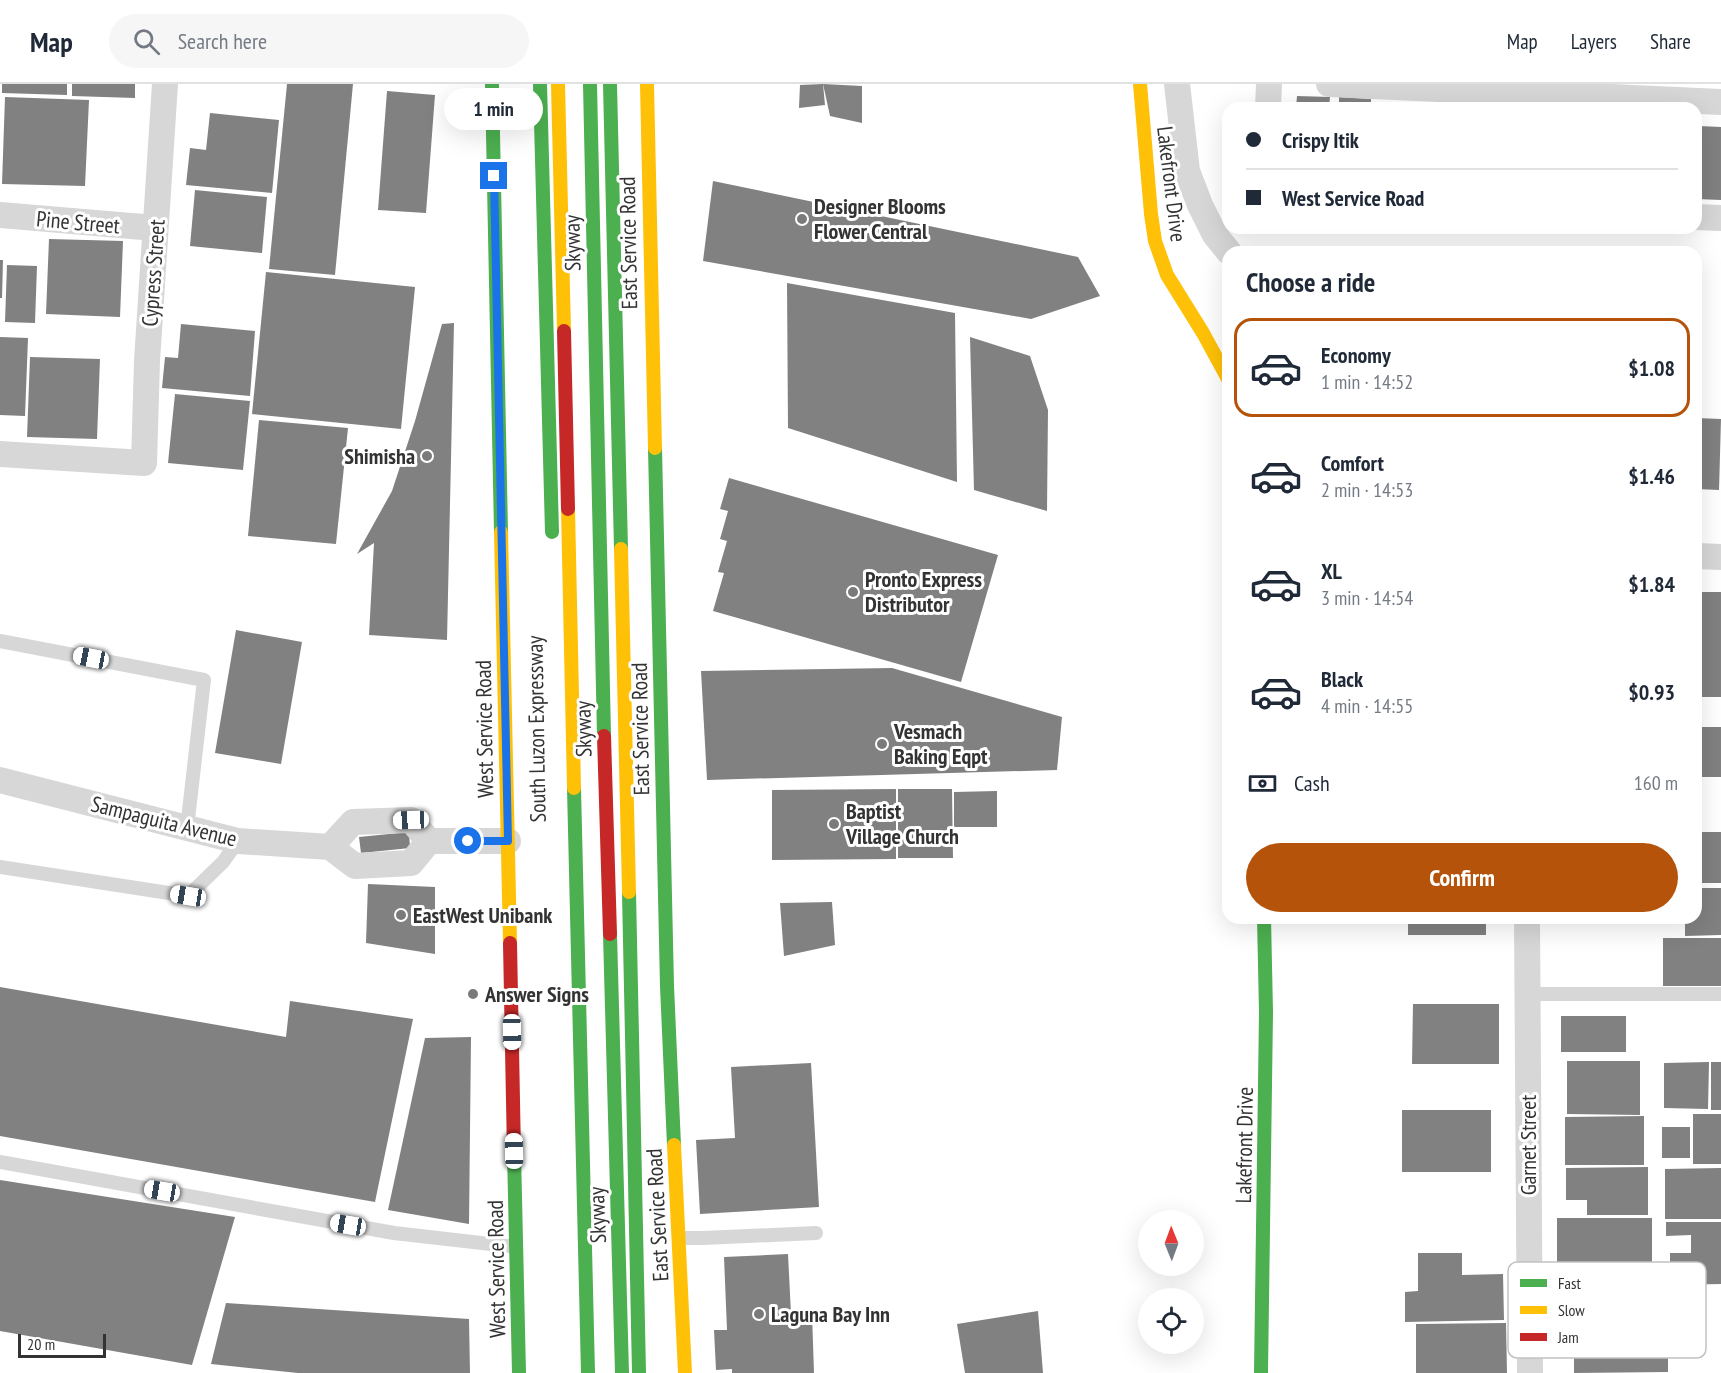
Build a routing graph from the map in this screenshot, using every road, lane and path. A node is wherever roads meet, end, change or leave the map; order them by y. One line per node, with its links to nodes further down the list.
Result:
1 (165, 84): 19 (street, Cypress Street)
2 (492, 84): 30 (main road, West Service Road)
3 (540, 84): 23 (main road)
4 (558, 84): 47 (main road, Skyway, bridge)
5 (590, 84): 48 (main road, Skyway, bridge)
6 (610, 84): 43 (main road)
7 (646, 84): 40 (main road, East Service Road)
8 (1140, 84): 21 (main road, Lakefront Drive)
9 (1177, 84): 20 (street)
10 (1269, 84): 14 (street)
11 (1329, 84): 12 (street)
12 (1397, 86): 13 (street)
13 (1582, 96): 15 (street)
14 (1268, 102)
15 (1721, 102)
16 (0, 215): 19 (street, Pine Street)
17 (1702, 217): 18 (street)
18 (1721, 218)
19 (155, 228): 22 (street, Cypress Street)
20 (1224, 246)
21 (1222, 360)
22 (0, 454)
23 (552, 540)
24 (1702, 556): 25 (street)
25 (1721, 557)
26 (0, 641): 28 (lane)
27 (0, 780): 28 (street, Sampaguita Avenue)
28 (187, 828): 29 (street, Sampaguita Avenue)
29 (238, 841): 32 (street, Sampaguita Avenue); 33 (lane)
30 (508, 841): 31 (street); 41 (main road, West Service Road)
31 (429, 842): 32 (street); 32 (street)
32 (330, 847)
33 (0, 867)
34 (1264, 924): 51 (main road, Lakefront Drive)
35 (1527, 924): 36 (street, Garnet Street)
36 (1527, 994): 37 (lane); 42 (street, Garnet Street)
37 (1721, 994)
38 (0, 1162): 41 (lane)
39 (816, 1233): 40 (lane)
40 (679, 1238): 50 (main road, East Service Road)
41 (516, 1247): 46 (main road, West Service Road)
42 (1529, 1262)
43 (638, 1333): 44 (lane); 49 (main road)
44 (573, 1335)
45 (1530, 1358): 52 (street, Garnet Street)
46 (519, 1373)
47 (588, 1373)
48 (622, 1373)
49 (639, 1373)
50 (685, 1373)
51 (1262, 1373)
52 (1530, 1373)

